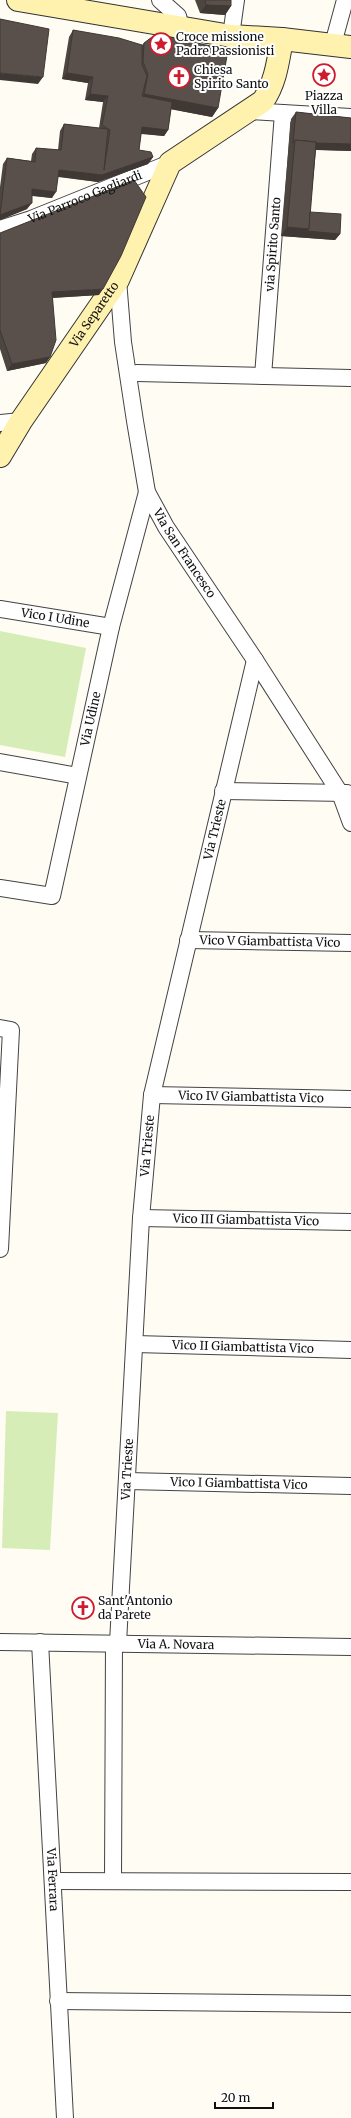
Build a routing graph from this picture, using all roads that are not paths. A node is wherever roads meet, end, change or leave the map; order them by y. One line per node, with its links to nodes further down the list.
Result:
1 (18, 0): 5 (street)
2 (160, 0): 5 (street)
3 (236, 0): 6 (street)
4 (345, 0): 8 (street)
5 (181, 28): 6 (street)
6 (231, 36): 7 (street)
7 (282, 39): 8 (street); 9 (street)
8 (342, 45)
9 (249, 111): 10 (street); 12 (street)
10 (283, 113): 11 (street); 16 (street, via Spirito Santo)
11 (351, 117)
12 (170, 163): 13 (street, Via Parroco Gagliardi); 14 (street, Via Separetto)
13 (0, 229)
14 (118, 280): 18 (street, Via Separetto); 21 (street, Via San Francesco)
15 (137, 373): 16 (street)
16 (263, 376): 17 (street)
17 (351, 378)
18 (21, 421): 19 (street); 20 (street, Via Separetto)
19 (0, 424)
20 (0, 456)
21 (148, 492): 23 (street, Via Udine); 24 (street, Via San Francesco)
22 (0, 609): 23 (street, Vico I Udine)
23 (111, 627): 26 (street, Via Udine)
24 (255, 660): 27 (street, Via Trieste); 28 (street, Via San Francesco)
25 (0, 762): 26 (street)
26 (78, 776): 30 (street, Via Udine)
27 (223, 792): 28 (street); 31 (street, Via Trieste)
28 (346, 793): 29 (street, Via San Francesco)
29 (351, 823)
30 (0, 888)
31 (188, 940): 32 (street, Vico V Giambattista Vico); 34 (street, Via Trieste)
32 (351, 943)
33 (0, 1028): 38 (street)
34 (152, 1095): 35 (street, Vico IV Giambattista Vico); 36 (street, Via Trieste)
35 (351, 1099)
36 (141, 1218): 37 (street, Vico III Giambattista Vico); 39 (street, Via Trieste)
37 (351, 1222)
38 (0, 1249)
39 (135, 1344): 40 (street, Vico II Giambattista Vico); 41 (street, Via Trieste)
40 (351, 1350)
41 (127, 1481): 42 (street, Vico I Giambattista Vico); 45 (street, Via Trieste)
42 (351, 1486)
43 (0, 1642): 44 (street, Via A. Novara)
44 (40, 1642): 45 (street, Via A. Novara); 47 (street, Via Ferrara)
45 (116, 1643): 46 (street, Via A. Novara); 48 (street, Via Trieste)
46 (351, 1646)
47 (54, 1881): 48 (street); 50 (street, Via Ferrara)
48 (113, 1881): 49 (street)
49 (351, 1882)
50 (58, 2001): 51 (street); 52 (street, Via Ferrara)
51 (351, 2004)
52 (65, 2118)

